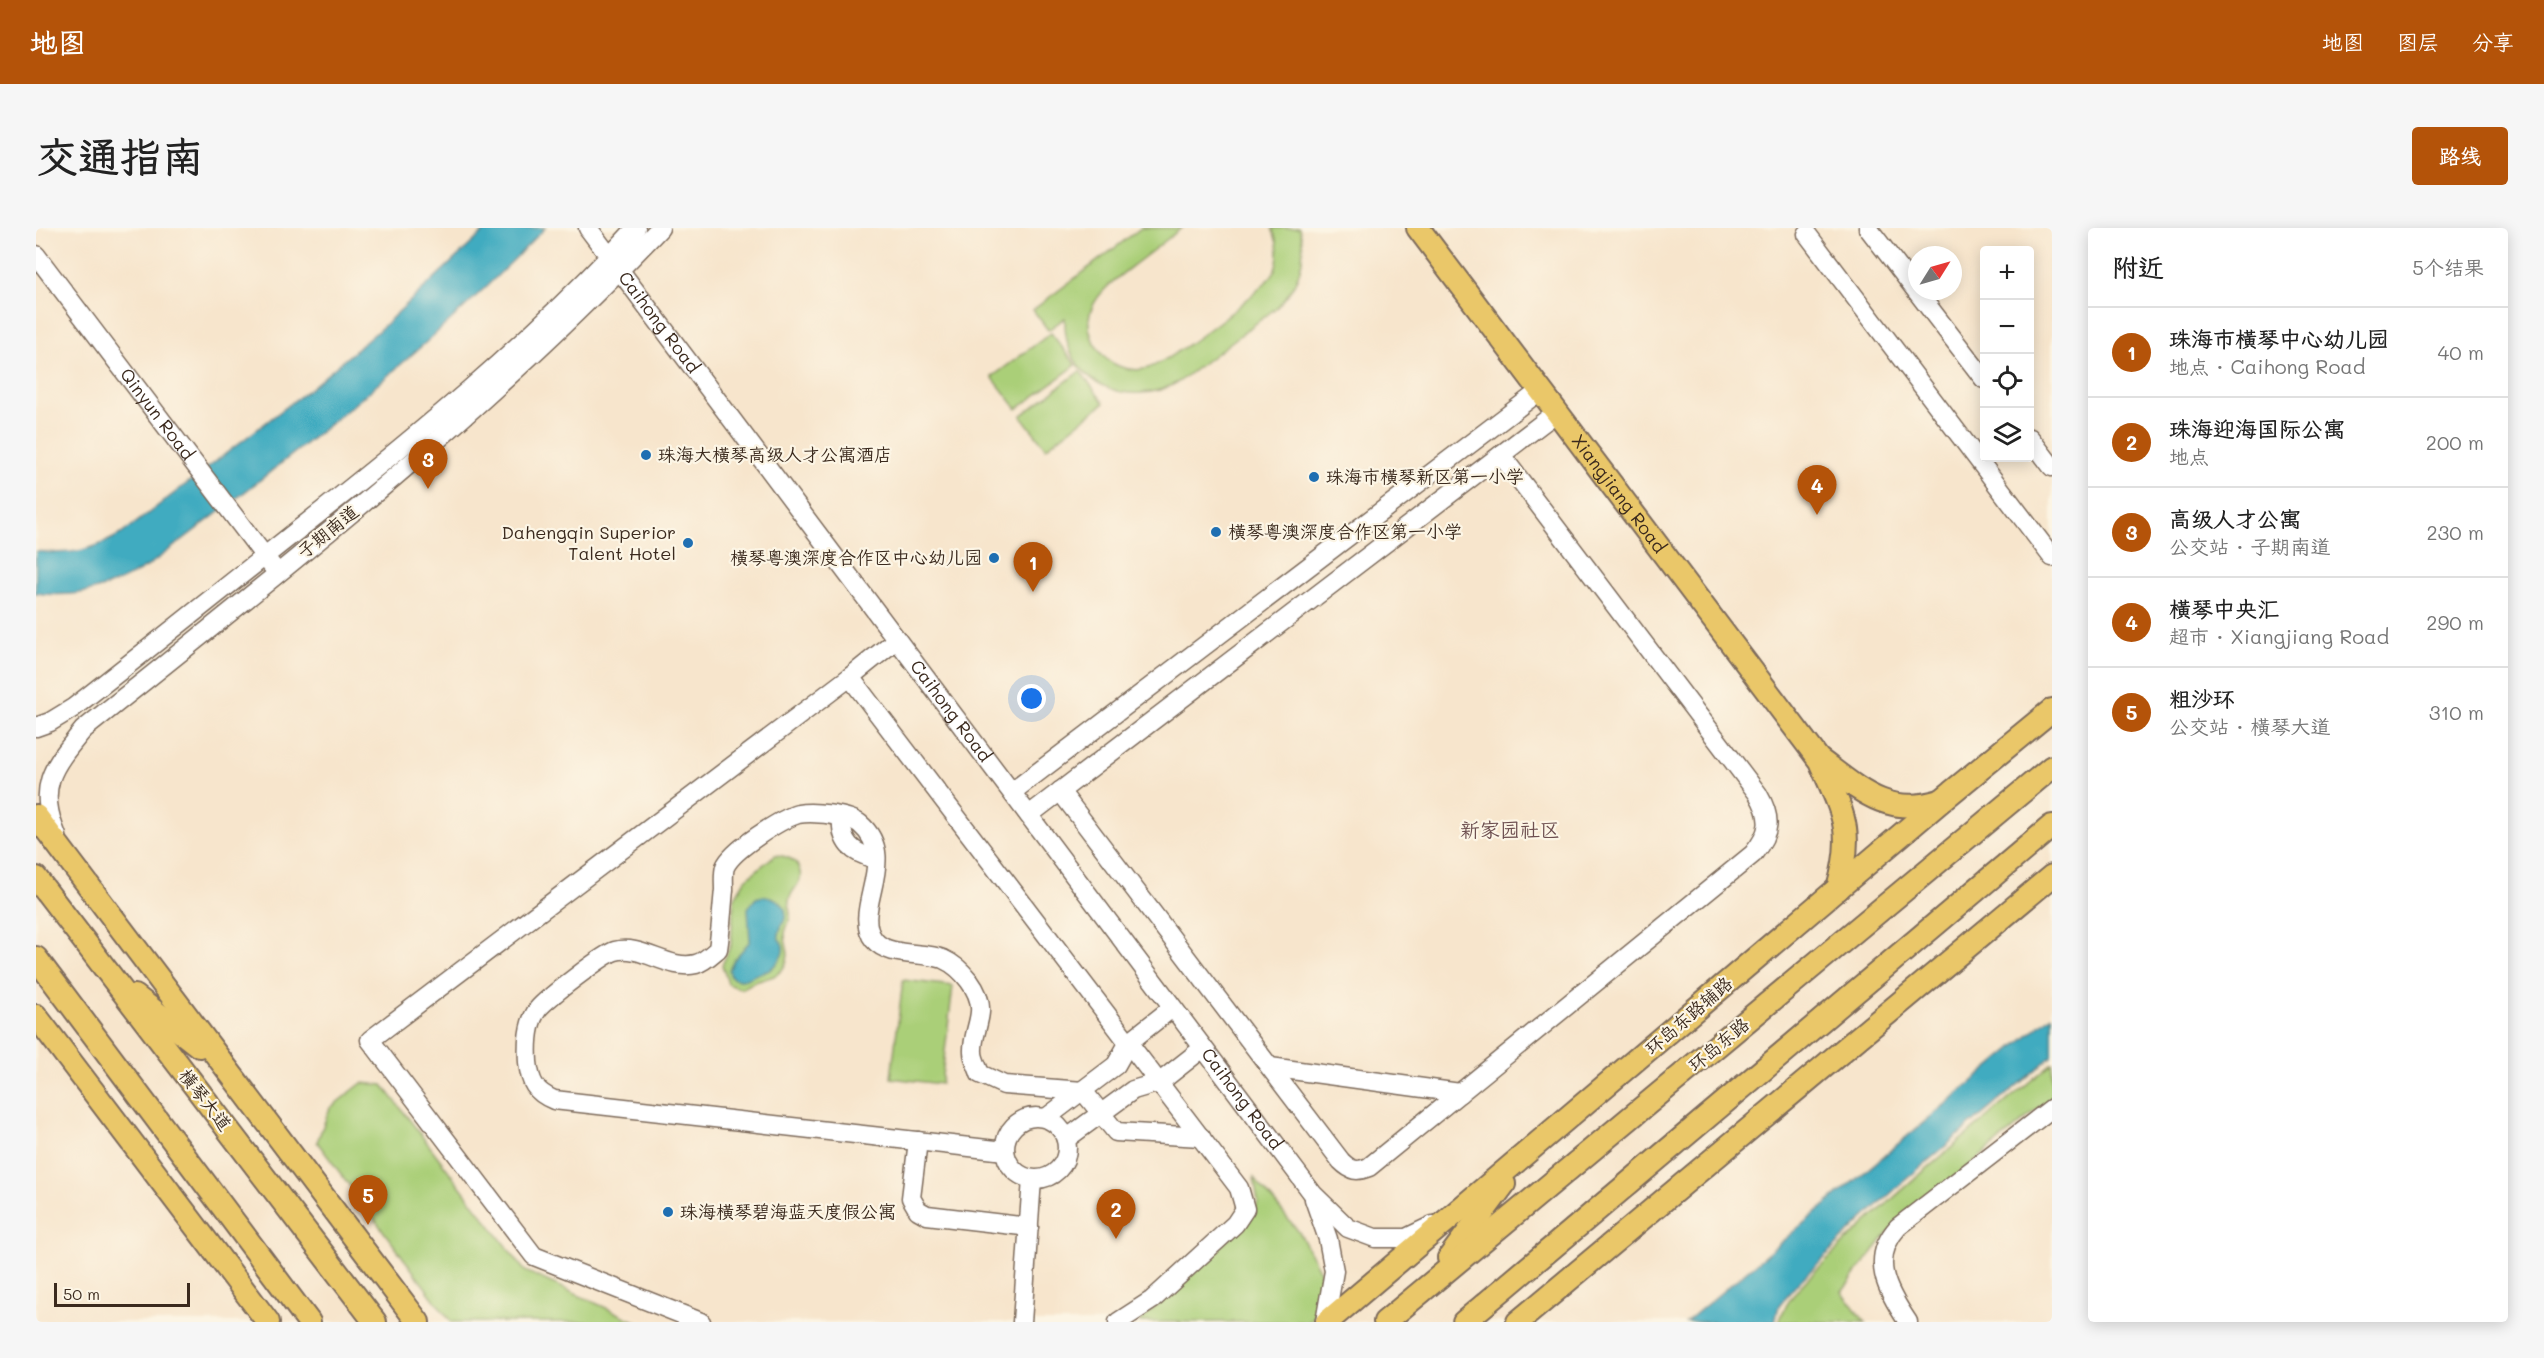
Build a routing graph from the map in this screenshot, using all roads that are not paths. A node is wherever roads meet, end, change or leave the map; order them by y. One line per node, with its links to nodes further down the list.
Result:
1 (588, 228): 8 (street, Caihong Road)
2 (636, 228): 8 (street, 子期南道)
3 (660, 228): 8 (street, 子期南道)
4 (1418, 228): 10 (main road, Xiangjiang Road)
5 (1868, 228): 9 (street)
6 (1807, 234): 16 (street)
7 (36, 255): 15 (street, Qinyun Road)
8 (615, 263): 15 (street, 子期南道); 17 (street, 子期南道); 18 (street, Caihong Road)
9 (1980, 374)
10 (1541, 390): 11 (main road, Xiangjiang Road); 25 (street)
11 (1557, 412): 13 (street); 22 (main road, Xiangjiang Road)
12 (2034, 443): 14 (street)
13 (1501, 455): 24 (street); 45 (street)
14 (2052, 468)
15 (265, 556): 17 (street, Qinyun Road); 21 (street, 子期南道)
16 (2052, 557)
17 (277, 573): 30 (street, 子期南道)
18 (896, 640): 19 (street); 25 (street, Caihong Road)
19 (850, 677): 39 (street); 64 (street)
20 (2052, 710): 26 (main road, 环岛东路辅路)
21 (36, 728)
22 (1820, 761): 26 (main road); 33 (main road)
23 (2052, 766): 59 (main road, 环岛东路)
24 (1060, 791): 27 (street); 41 (street)
25 (1012, 792): 27 (street, Caihong Road)
26 (1941, 801): 33 (main road, 环岛东路辅路)
27 (1029, 815): 36 (street, Caihong Road)
28 (36, 816): 30 (main road)
29 (2052, 826): 69 (main road)
30 (63, 851): 42 (main road)
31 (2052, 876): 70 (main road)
32 (36, 878): 35 (main road, 横琴大道)
33 (1838, 889): 54 (main road, 环岛东路辅路)
34 (36, 958): 49 (main road)
35 (109, 976): 42 (main road); 62 (main road, 横琴大道)
36 (1172, 1008): 39 (street); 40 (street, Caihong Road)
37 (36, 1016): 38 (main road)
38 (52, 1037): 49 (main road); 60 (main road)
39 (1129, 1042): 43 (street); 44 (street)
40 (1203, 1048): 43 (street); 56 (street, Caihong Road)
41 (1270, 1067): 45 (street); 45 (street)
42 (225, 1068): 63 (main road)
43 (1160, 1082): 47 (street); 50 (street)
44 (1083, 1091): 47 (street); 48 (street); 52 (street)
45 (1460, 1093)
46 (2052, 1108): 71 (street)
47 (1101, 1114): 50 (street); 51 (street)
48 (1046, 1118): 51 (street); 53 (street)
49 (163, 1129): 61 (main road)
50 (1201, 1137): 66 (street)
51 (1066, 1139): 55 (street)
52 (918, 1141): 53 (street); 58 (street)
53 (1005, 1151): 55 (street)
54 (1525, 1156): 57 (main road, 环岛东路辅路); 59 (main road)
55 (1032, 1179): 58 (street)
56 (1313, 1194): 57 (street); 67 (street)
57 (1449, 1218): 67 (main road, 环岛东路辅路)
58 (1029, 1227): 65 (street)
59 (1425, 1289): 68 (main road, 环岛东路)
60 (268, 1322)
61 (309, 1322)
62 (375, 1322)
63 (418, 1322)
64 (701, 1322)
65 (1022, 1322)
66 (1118, 1322)
67 (1326, 1322)
68 (1385, 1322)
69 (1464, 1322)
70 (1518, 1322)
71 (1908, 1322)

